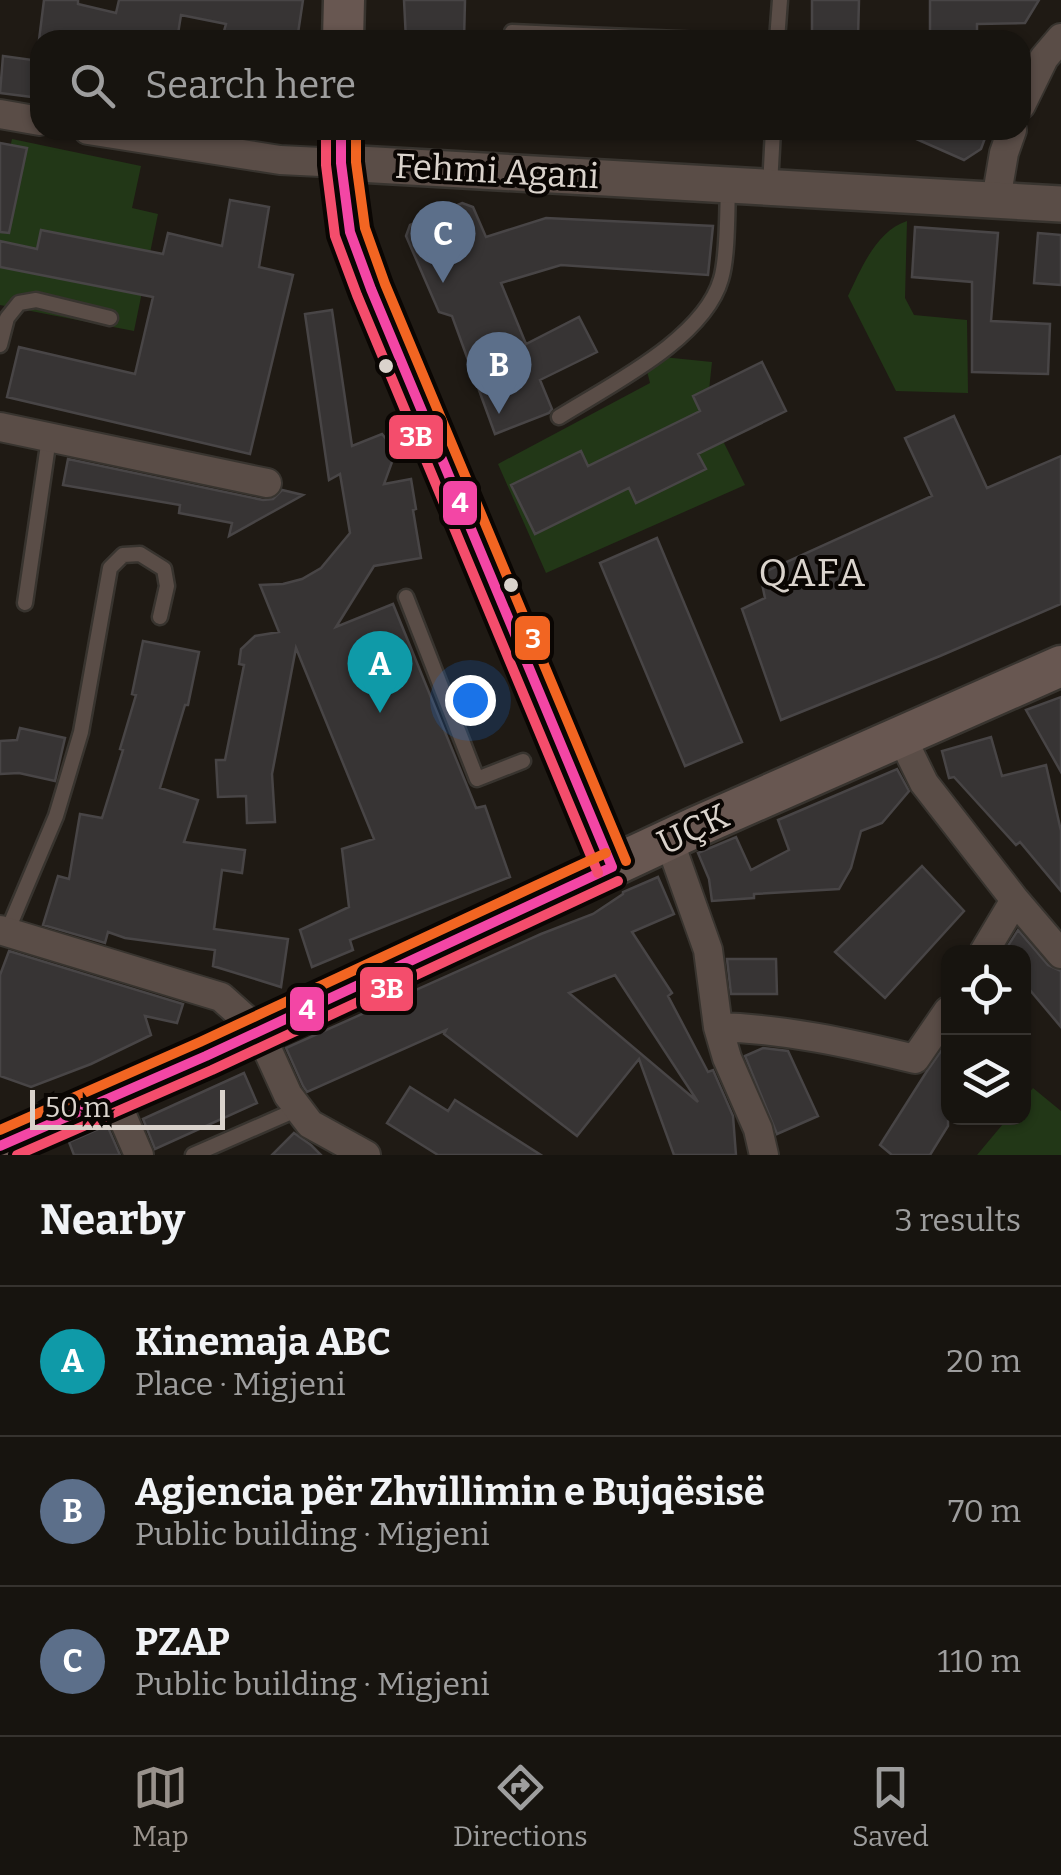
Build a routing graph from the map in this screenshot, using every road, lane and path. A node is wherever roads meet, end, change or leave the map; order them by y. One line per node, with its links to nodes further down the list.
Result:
1 (344, 0): 3 (main road)
2 (780, 0): 4 (lane)
3 (343, 30)
4 (778, 30)
5 (1061, 38): 6 (street)
6 (1031, 82)
7 (0, 114): 8 (street)
8 (30, 119)
9 (152, 140): 12 (street, Fehmi Agani)
10 (773, 140): 14 (lane)
11 (1009, 140): 15 (street)
12 (341, 146): 13 (street, Fehmi Agani); 30 (main road)
13 (728, 185): 14 (street, Fehmi Agani); 19 (lane)
14 (770, 187): 15 (street, Fehmi Agani)
15 (996, 200): 16 (street, Fehmi Agani)
16 (1061, 204)
17 (110, 318): 18 (lane)
18 (0, 345)
19 (559, 416)
20 (0, 427): 21 (street)
21 (49, 438): 22 (street); 24 (lane)
22 (267, 483)
23 (406, 596): 28 (lane)
24 (25, 603)
25 (160, 617): 32 (lane)
26 (1061, 666): 27 (main road, UÇK)
27 (900, 736): 29 (main road, UÇK); 31 (street)
28 (523, 761)
29 (669, 840): 30 (main road, UÇK); 36 (street)
30 (612, 867): 37 (main road, UÇK)
31 (1015, 900): 33 (street); 34 (street)
32 (3, 931): 37 (street)
33 (988, 945)
34 (1061, 954)
35 (941, 1021): 36 (street)
36 (718, 1027): 44 (street)
37 (258, 1031): 38 (main road, UÇK); 39 (street)
38 (114, 1097): 40 (main road, UÇK); 41 (street)
39 (298, 1109): 42 (lane); 43 (street)
40 (0, 1146)
41 (139, 1155)
42 (193, 1155)
43 (366, 1155)
44 (764, 1155)

